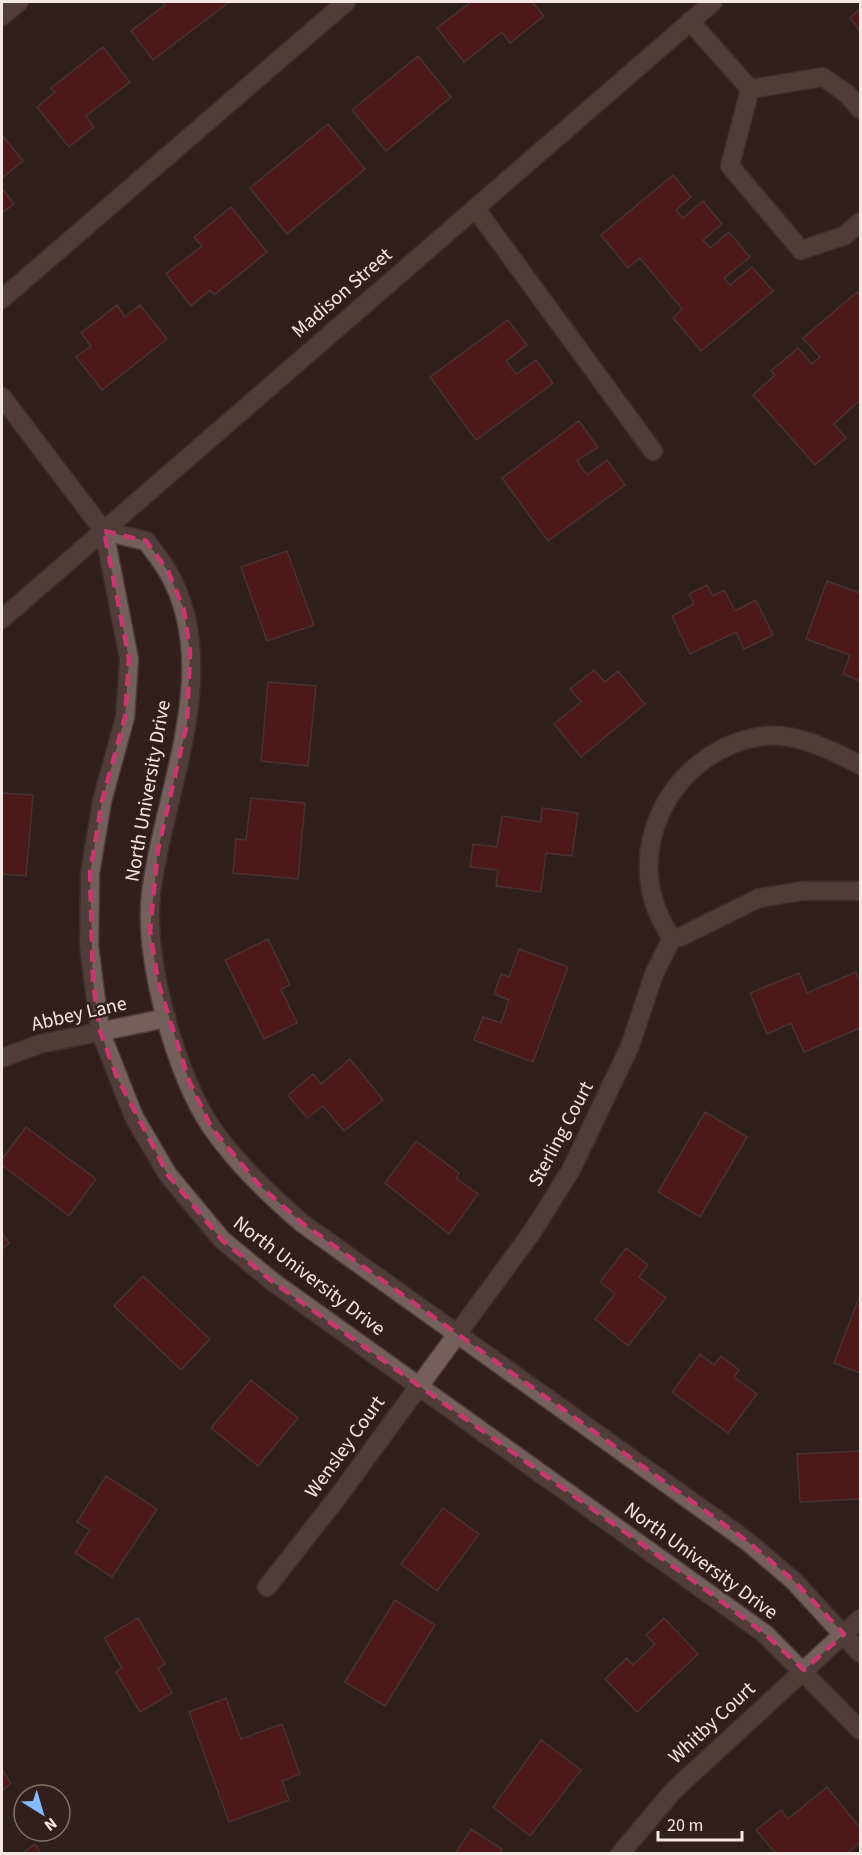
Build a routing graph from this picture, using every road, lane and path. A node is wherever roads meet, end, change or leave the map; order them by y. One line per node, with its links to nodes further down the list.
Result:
1 (19, 2): 4 (street)
2 (346, 2): 10 (street)
3 (713, 2): 5 (street, Madison Street)
4 (2, 16)
5 (690, 21): 6 (street); 8 (street, Madison Street)
6 (750, 89): 7 (street); 9 (street)
7 (861, 109)
8 (475, 208): 12 (street); 13 (street, Madison Street)
9 (861, 222)
10 (2, 299)
11 (2, 397): 13 (street)
12 (653, 451)
13 (104, 531): 14 (street, Madison Street); 18 (street, North University Drive); 19 (street, North University Drive)
14 (2, 619)
15 (861, 765): 17 (street)
16 (861, 891): 17 (street)
17 (672, 938): 21 (street, Sterling Court)
18 (167, 1018): 19 (street, Abbey Lane); 21 (street, North University Drive)
19 (100, 1031): 20 (street, Abbey Lane); 22 (street, North University Drive)
20 (2, 1058)
21 (457, 1333): 22 (street, Wensley Court); 25 (street, North University Drive)
22 (418, 1386): 23 (street, Wensley Court); 27 (street, North University Drive)
23 (267, 1587)
24 (861, 1618): 25 (street, Whitby Court)
25 (844, 1634): 26 (street, North University Drive); 27 (street, Whitby Court)
26 (861, 1653)
27 (804, 1670): 28 (street, North University Drive); 29 (street, Whitby Court)
28 (861, 1730)
29 (620, 1854)

